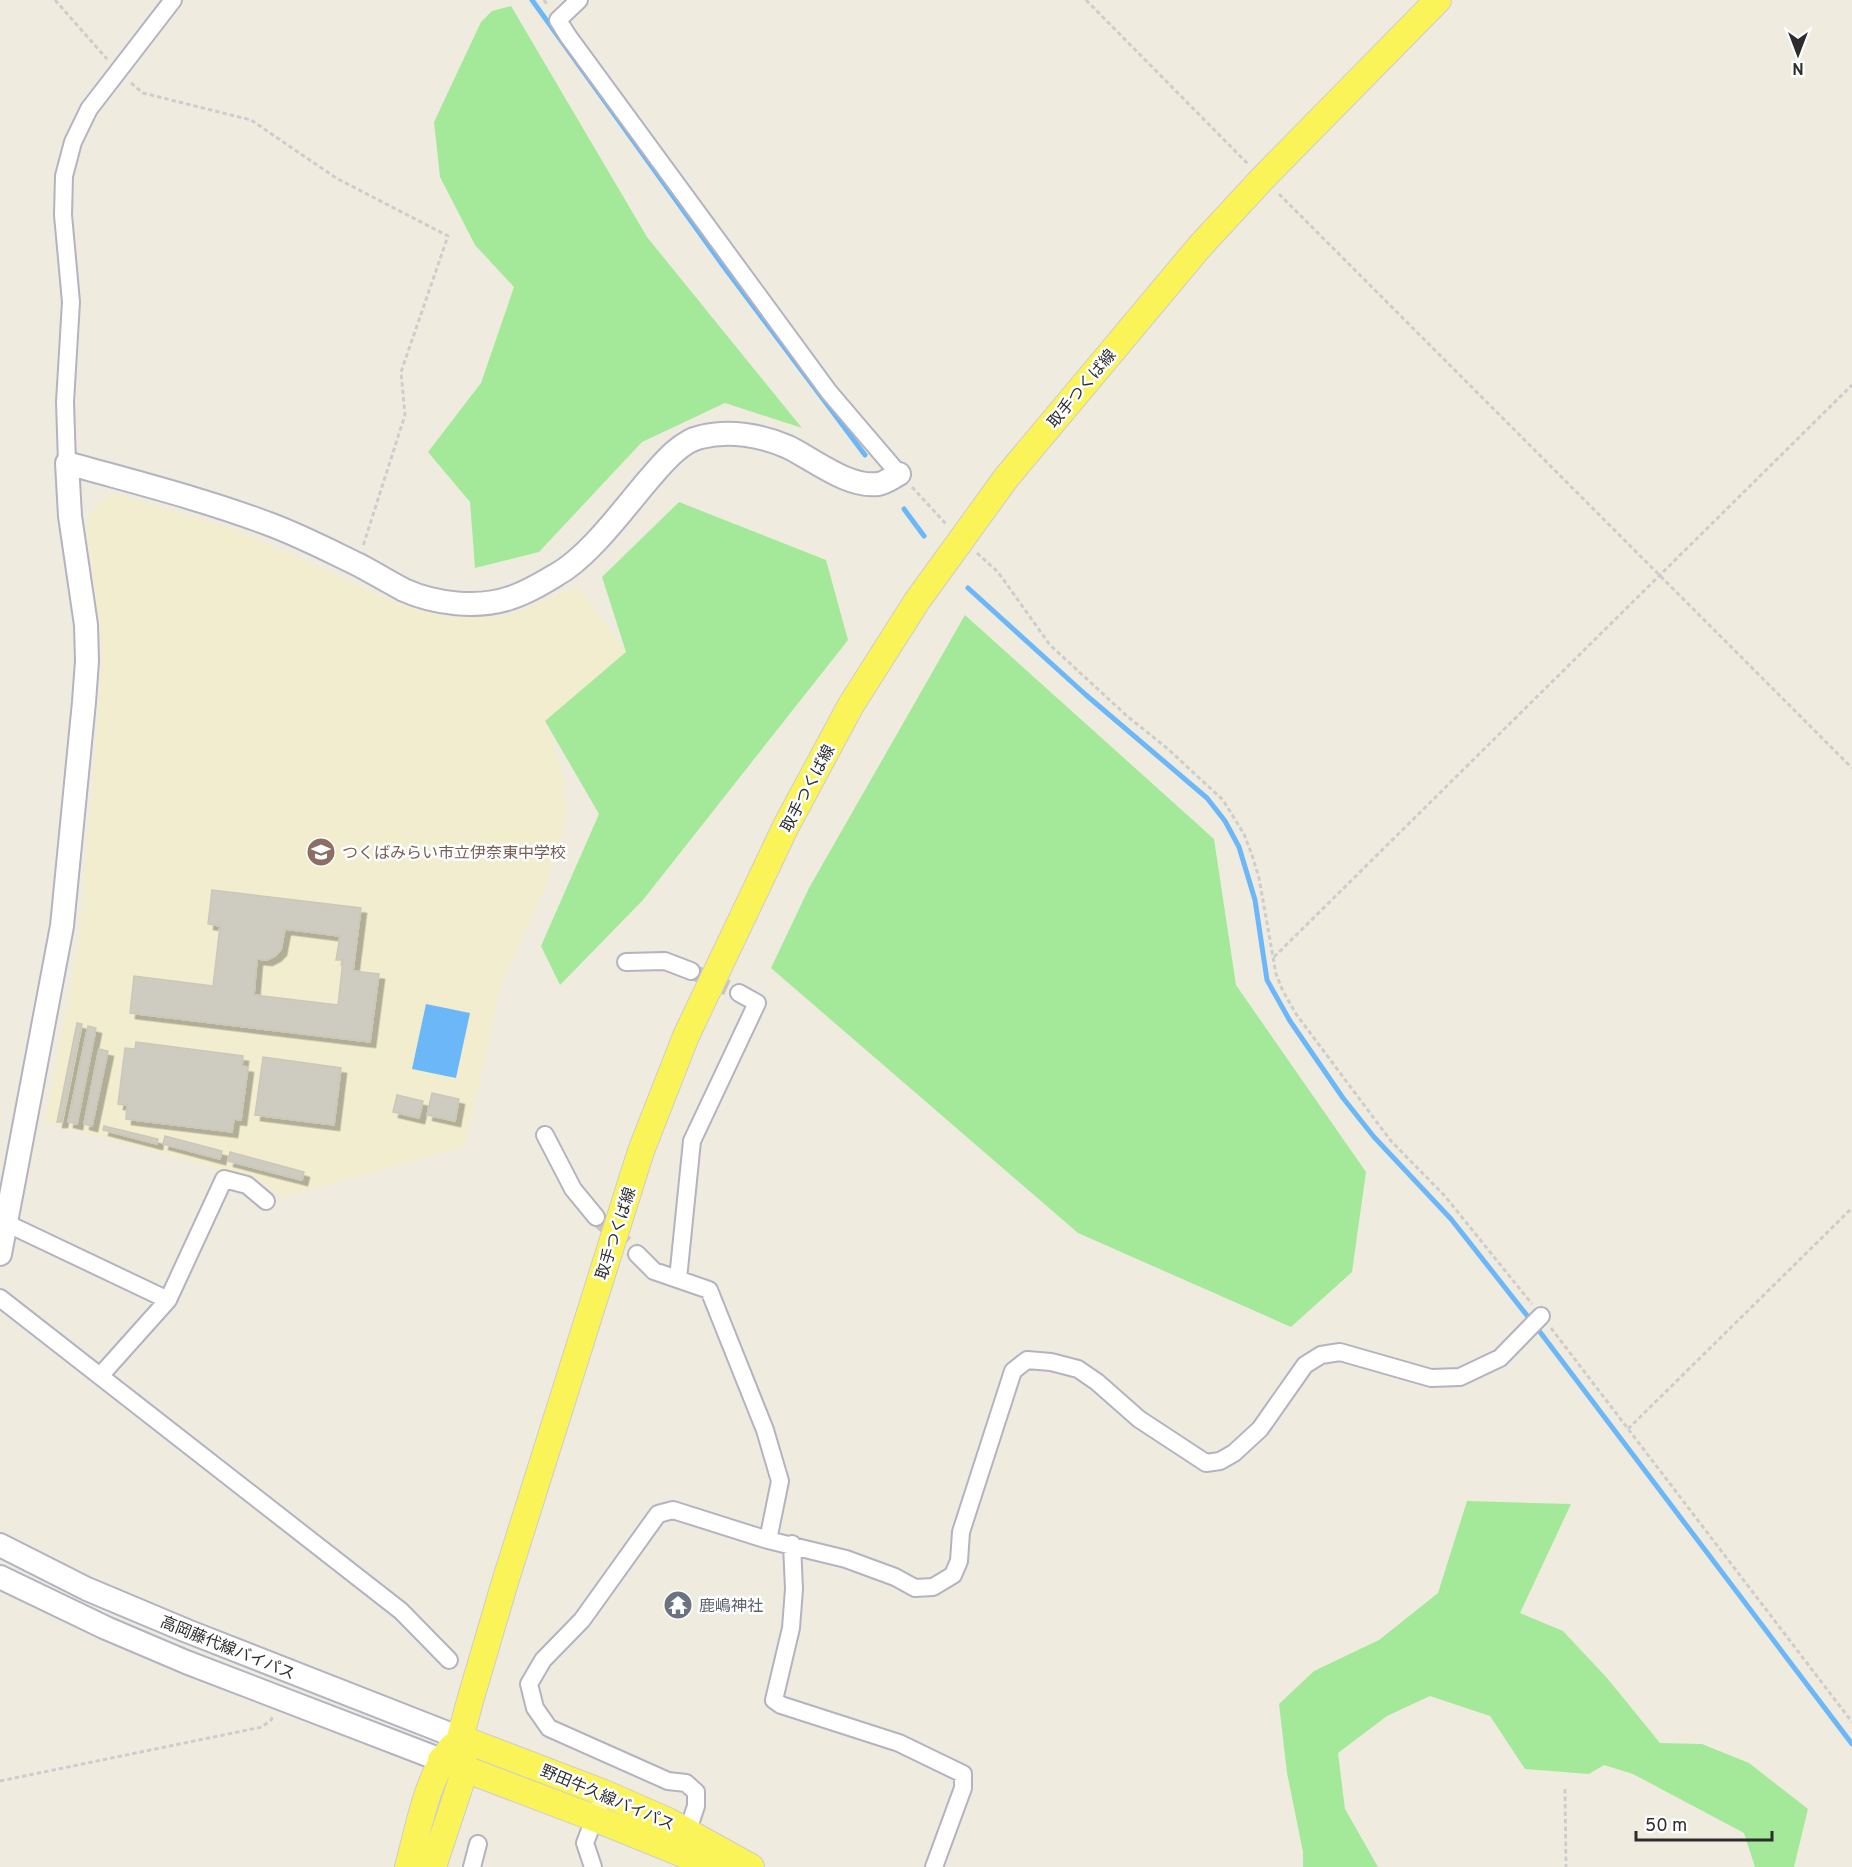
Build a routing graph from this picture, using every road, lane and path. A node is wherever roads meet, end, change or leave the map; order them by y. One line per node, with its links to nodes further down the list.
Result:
1 (55, 0): 6 (path)
2 (173, 0): 6 (street)
3 (579, 0): 10 (street)
4 (1086, 0): 7 (path)
5 (1438, 0): 7 (main road, 取手つくば線)
6 (117, 70): 9 (street); 12 (path)
7 (1263, 178): 11 (main road, 取手つくば線); 13 (path)
8 (1852, 385): 13 (path)
9 (67, 463): 12 (street); 23 (street)
10 (899, 474): 11 (path); 12 (street)
11 (963, 537): 15 (path); 39 (main road, 取手つくば線)
12 (357, 564)
13 (1659, 573): 14 (path); 15 (path)
14 (1852, 768)
15 (1274, 957): 29 (path)
16 (626, 962): 17 (street)
17 (691, 971)
18 (739, 993): 26 (street)
19 (545, 1135): 22 (street)
20 (266, 1201): 28 (street)
21 (1852, 1208): 31 (path)
22 (596, 1217)
23 (6, 1223): 24 (street); 28 (street)
24 (0, 1254)
25 (636, 1254): 26 (street)
26 (678, 1278): 32 (street)
27 (0, 1298): 30 (street)
28 (168, 1300): 30 (street)
29 (1541, 1316): 31 (path); 33 (street)
30 (100, 1376): 36 (street)
31 (1628, 1429): 38 (path)
32 (768, 1540): 33 (street); 46 (street)
33 (792, 1544): 54 (street)
34 (0, 1545): 39 (street, 高岡藤代線バイパス)
35 (0, 1577): 37 (street, 高岡藤代線バイパス)
36 (449, 1660)
37 (282, 1698): 40 (street, 高岡藤代線バイパス); 42 (path)
38 (1852, 1722)
39 (460, 1738): 40 (main road, 取手つくば線); 41 (main road, 取手つくば線); 44 (main road, 野田牛久線バイパス)
40 (441, 1760): 41 (main road, 野田牛久線バイパス); 48 (main road, 取手つくば線)
41 (465, 1770): 45 (main road, 野田牛久線バイパス); 49 (main road, 取手つくば線)
42 (0, 1781)
43 (1565, 1789): 55 (path)
44 (604, 1794): 45 (street); 46 (main road, 野田牛久線バイパス)
45 (594, 1818): 46 (main road, 野田牛久線バイパス); 51 (street)
46 (684, 1841): 52 (main road, 野田牛久線バイパス); 53 (main road, 野田牛久線バイパス)
47 (478, 1844): 50 (street)
48 (408, 1867)
49 (433, 1867)
50 (472, 1867)
51 (593, 1867)
52 (715, 1867)
53 (752, 1867)
54 (934, 1867)
55 (1566, 1867)

